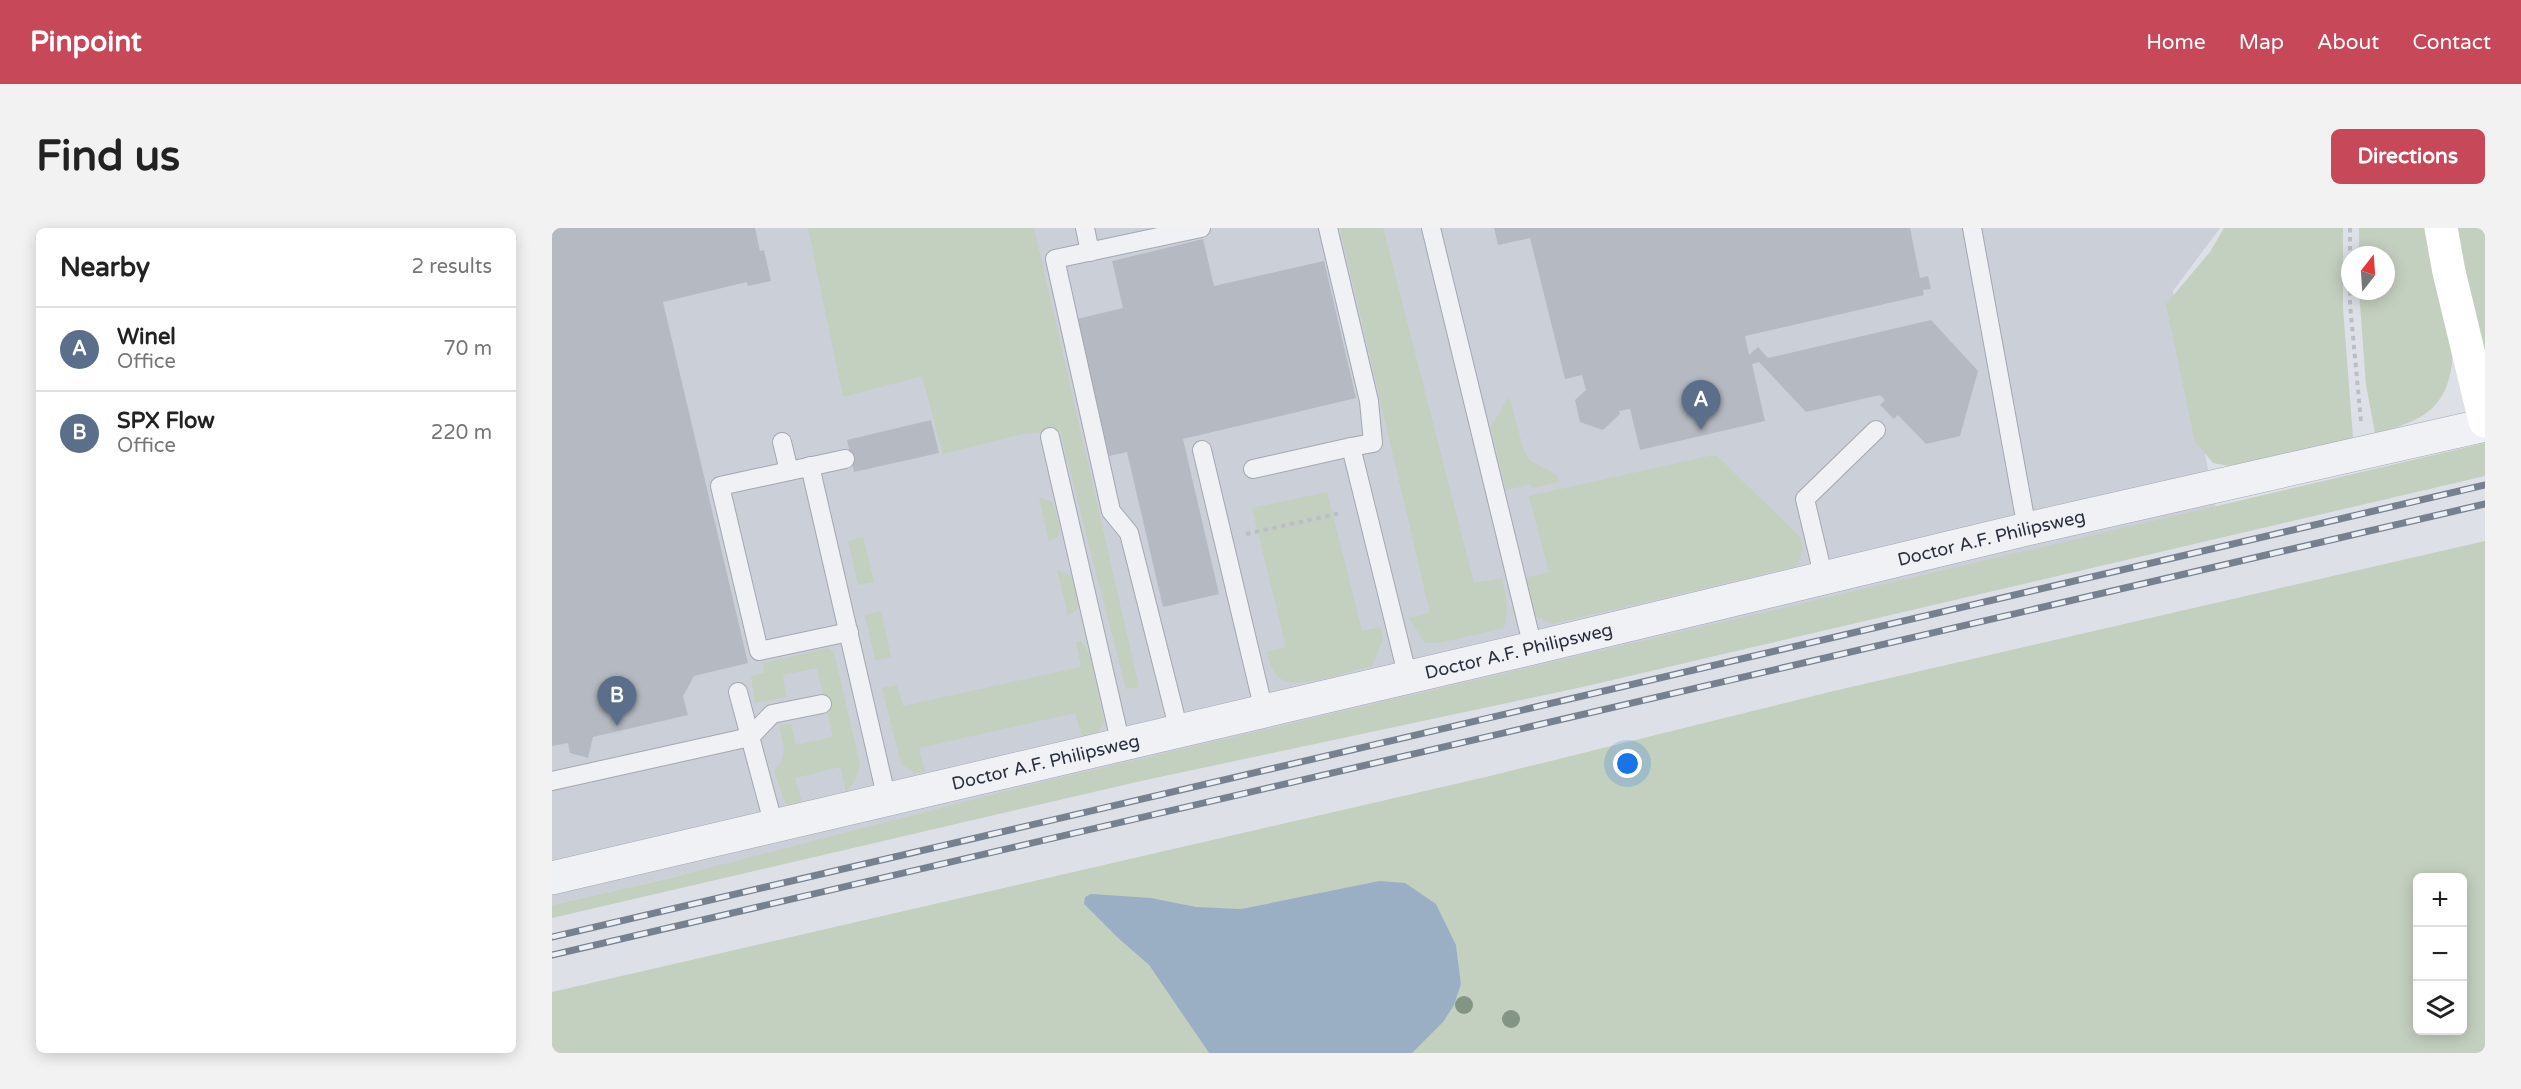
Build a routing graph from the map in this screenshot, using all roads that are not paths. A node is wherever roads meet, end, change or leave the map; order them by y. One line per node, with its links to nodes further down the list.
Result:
1 (1085, 228): 8 (lane)
2 (1201, 228): 7 (lane)
3 (1328, 228): 13 (lane)
4 (1431, 228): 22 (lane)
5 (1972, 228): 19 (lane)
6 (2440, 228): 9 (main road)
7 (1179, 230): 8 (lane)
8 (1090, 252): 27 (lane)
9 (2485, 423): 19 (street, Doctor A.F. Philipsweg)
10 (1876, 430): 20 (lane)
11 (1050, 437): 29 (lane)
12 (782, 442): 18 (lane)
13 (1351, 447): 17 (lane); 23 (lane)
14 (1202, 450): 26 (lane)
15 (845, 459): 16 (lane)
16 (810, 466): 18 (lane); 21 (lane)
17 (1253, 469)
18 (789, 471): 21 (lane)
19 (2027, 529): 20 (street, Doctor A.F. Philipsweg)
20 (1824, 579): 22 (street, Doctor A.F. Philipsweg)
21 (849, 632): 31 (lane)
22 (1533, 648): 23 (street, Doctor A.F. Philipsweg)
23 (1408, 678): 26 (street, Doctor A.F. Philipsweg)
24 (738, 692): 28 (lane)
25 (822, 704): 28 (lane)
26 (1264, 711): 27 (street, Doctor A.F. Philipsweg)
27 (1179, 731): 29 (street, Doctor A.F. Philipsweg)
28 (750, 737): 30 (lane); 32 (lane)
29 (1121, 744): 31 (street, Doctor A.F. Philipsweg)
30 (552, 781)
31 (887, 800): 32 (street, Doctor A.F. Philipsweg)
32 (774, 826): 33 (street, Doctor A.F. Philipsweg)
33 (552, 878)

